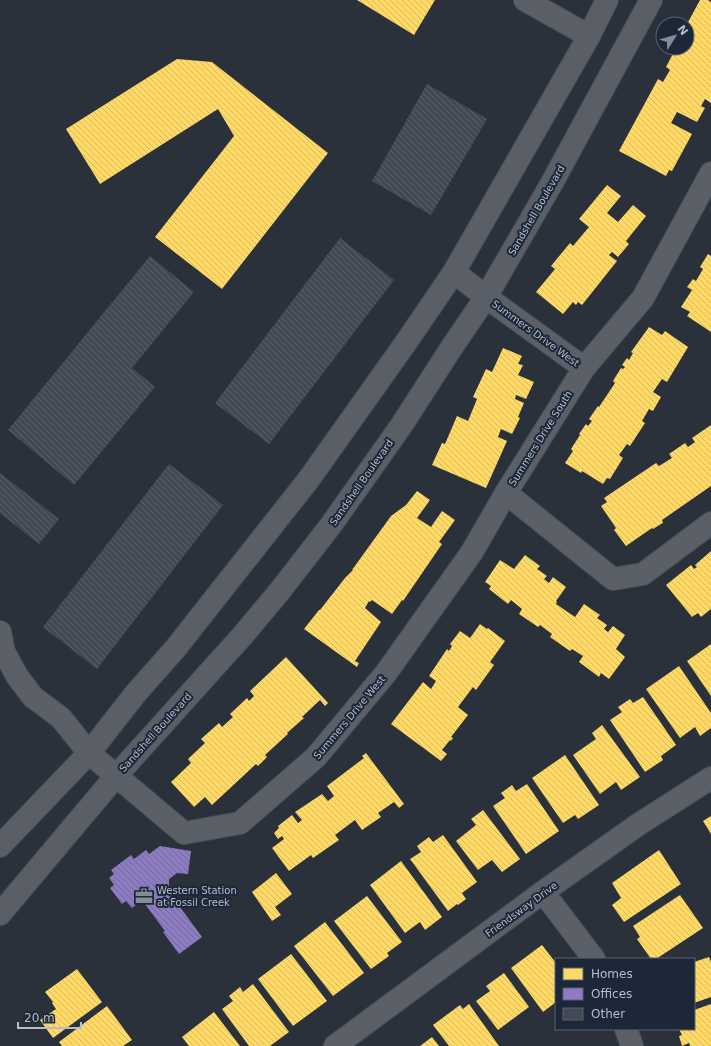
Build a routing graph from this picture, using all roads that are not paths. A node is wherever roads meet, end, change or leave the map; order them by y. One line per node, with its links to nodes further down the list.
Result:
1 (525, 0): 4 (street)
2 (607, 0): 4 (street)
3 (651, 0): 7 (street, Sandshell Boulevard)
4 (589, 36): 6 (street)
5 (711, 173): 8 (street, Summers Drive West)
6 (454, 272): 7 (street, Summers Drive West); 12 (street)
7 (486, 297): 8 (street, Summers Drive West); 13 (street, Sandshell Boulevard)
8 (584, 368): 9 (street, Summers Drive South)
9 (506, 493): 10 (street, Summers Drive South); 13 (street, Summers Drive West)
10 (711, 523)
11 (0, 632): 12 (street)
12 (89, 753): 13 (street); 15 (street)
13 (116, 776): 17 (street, Sandshell Boulevard)
14 (711, 778): 16 (street, Friendsway Drive)
15 (0, 846)
16 (543, 892): 18 (street); 20 (street, Friendsway Drive)
17 (0, 914)
18 (593, 958)
19 (626, 1030): 21 (street)
20 (335, 1046)
21 (632, 1046)

